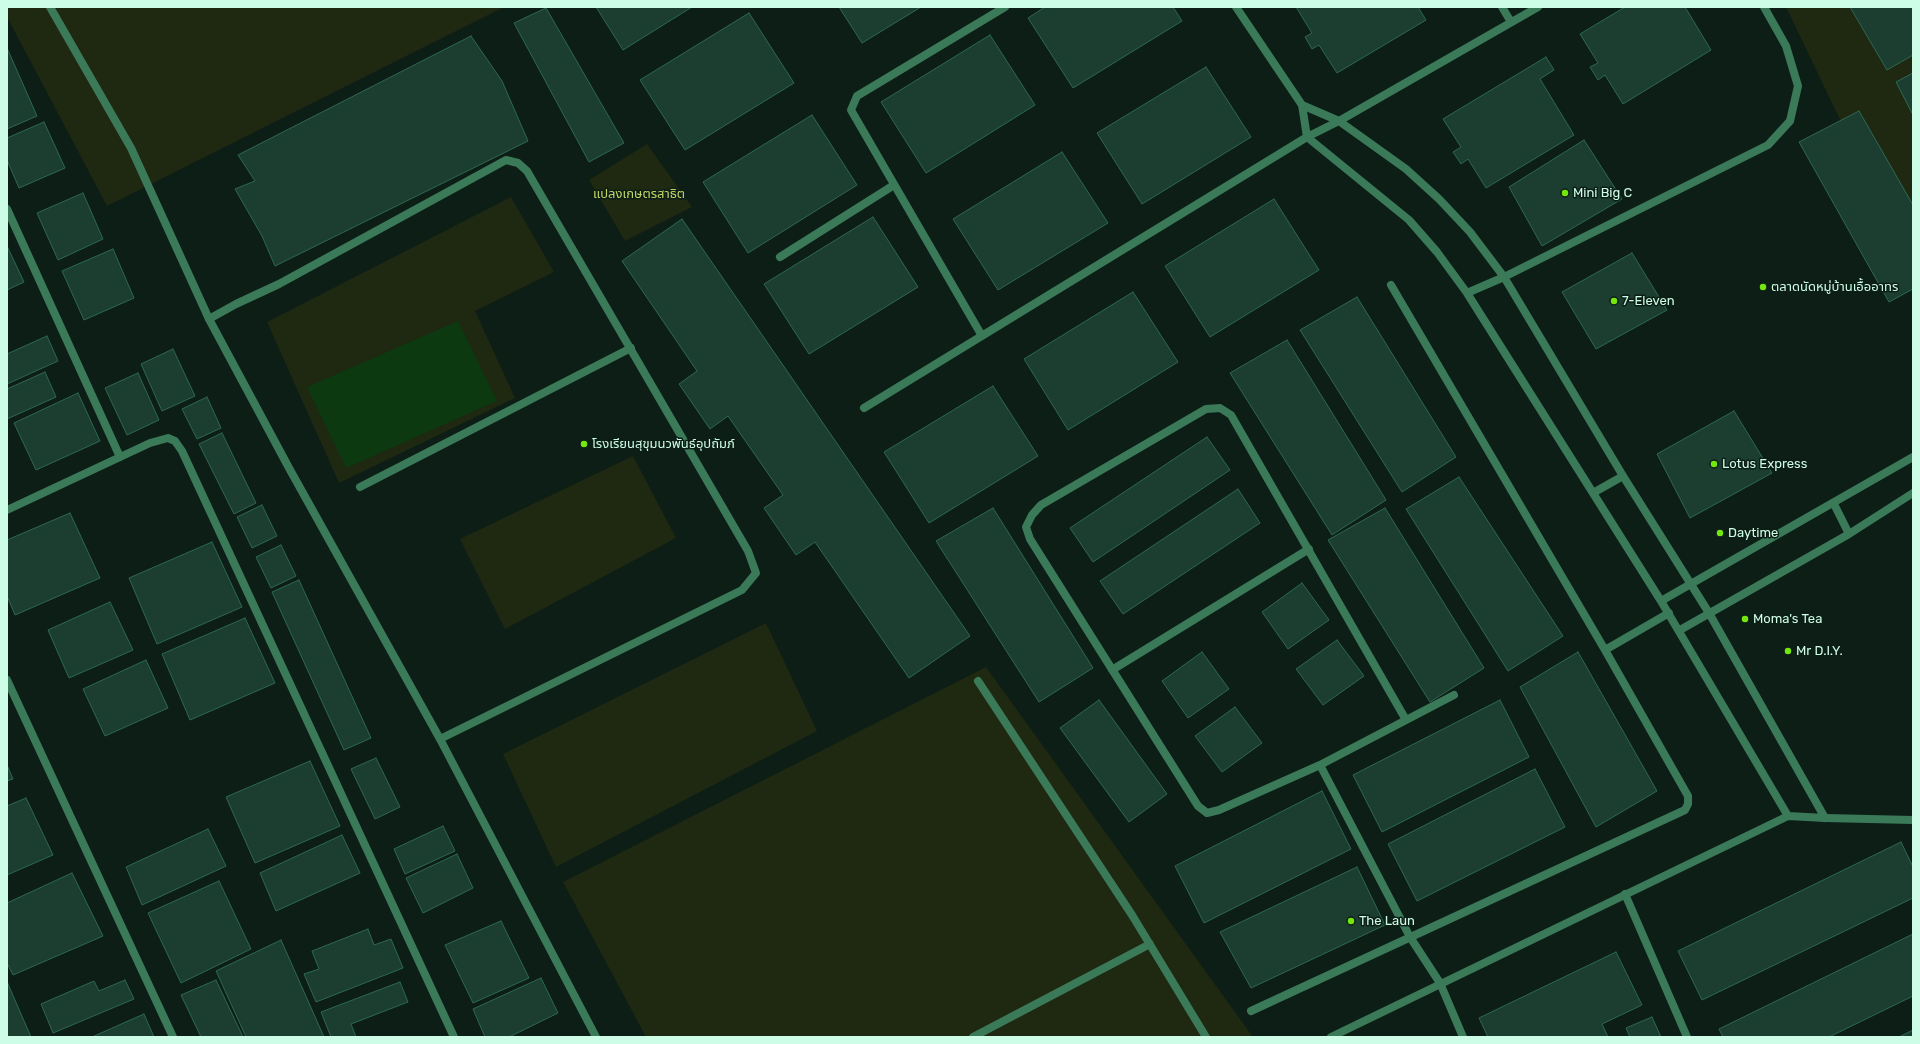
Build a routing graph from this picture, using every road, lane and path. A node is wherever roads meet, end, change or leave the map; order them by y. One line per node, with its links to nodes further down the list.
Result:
1 (50, 7): 17 (street)
2 (1005, 7): 11 (street)
3 (1236, 7): 8 (street)
4 (1502, 7): 7 (street)
5 (1538, 7): 7 (street)
6 (1764, 7): 14 (street)
7 (1511, 22): 9 (street)
8 (1302, 105): 9 (street); 10 (street)
9 (1339, 121): 10 (street); 14 (street)
10 (1307, 137): 16 (street); 18 (street)
11 (894, 185): 13 (street); 18 (street)
12 (7, 209): 21 (street)
13 (780, 257)
14 (1504, 277): 16 (street); 23 (street)
15 (1391, 285): 36 (street)
16 (1467, 293): 25 (street)
17 (209, 319): 19 (street); 42 (street)
18 (982, 336): 20 (street)
19 (631, 348): 24 (street); 42 (street)
20 (864, 408)
21 (120, 457): 28 (street); 53 (street)
22 (1913, 457): 27 (street)
23 (1623, 476): 25 (street); 31 (street)
24 (360, 487)
25 (1594, 493): 32 (street)
26 (1913, 493): 29 (street)
27 (1834, 504): 29 (street); 31 (street)
28 (7, 510)
29 (1848, 534): 34 (street)
30 (1308, 550): 37 (street); 37 (street); 41 (street)
31 (1690, 584): 32 (street); 34 (street)
32 (1662, 601): 33 (street)
33 (1669, 613): 35 (street); 36 (street)
34 (1709, 613): 35 (street); 45 (street)
35 (1680, 630): 44 (street)
36 (1605, 650): 48 (street)
37 (1112, 670): 43 (street)
38 (7, 680): 52 (street)
39 (978, 681): 49 (street)
40 (1454, 695): 41 (street)
41 (1406, 720): 43 (street)
42 (440, 739): 54 (street)
43 (1320, 765): 48 (street)
44 (1788, 816): 45 (street); 47 (street)
45 (1825, 818): 46 (street)
46 (1913, 820)
47 (1625, 894): 50 (street); 59 (street)
48 (1410, 937): 50 (street); 51 (street)
49 (1150, 944): 55 (street); 56 (street)
50 (1440, 983): 57 (street); 58 (street)
51 (1251, 1011)
52 (173, 1037)
53 (454, 1037)
54 (596, 1037)
55 (973, 1037)
56 (1206, 1037)
57 (1331, 1037)
58 (1463, 1037)
59 (1687, 1037)

